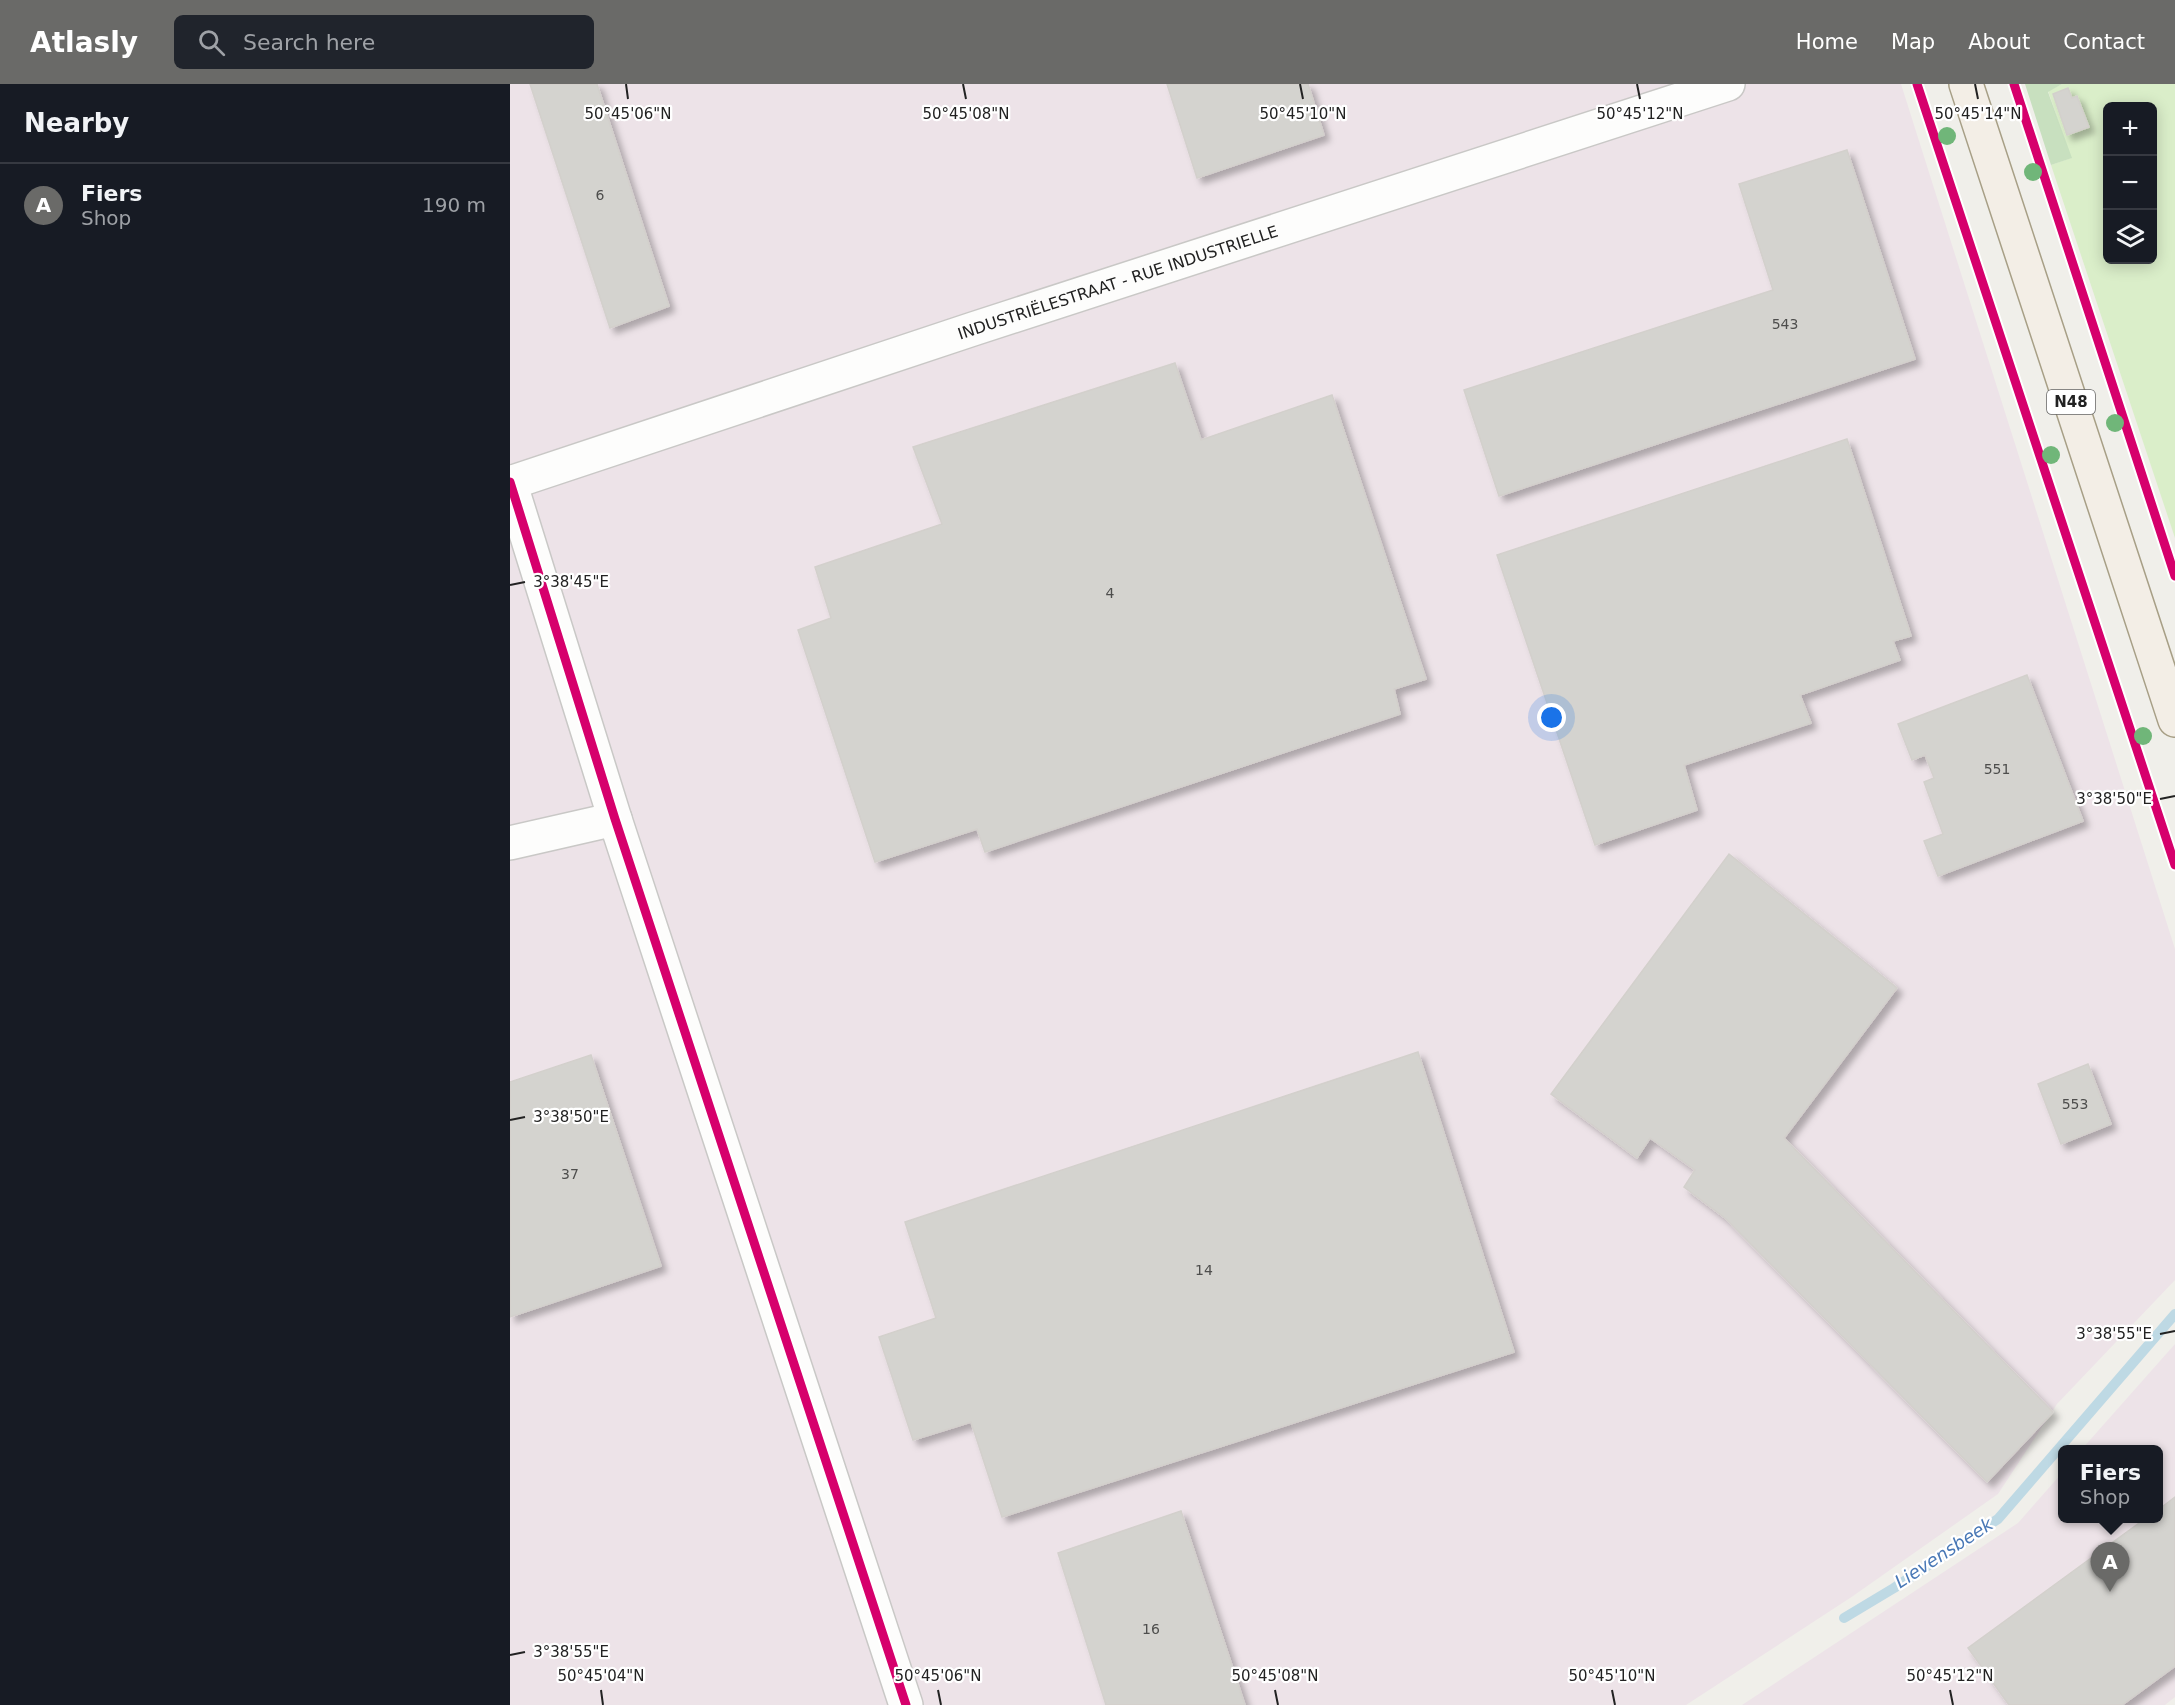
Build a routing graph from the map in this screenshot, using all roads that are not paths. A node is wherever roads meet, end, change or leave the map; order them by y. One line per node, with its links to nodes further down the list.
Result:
1 (1728, 84): 3 (street, INDUSTRIËLESTRAAT - RUE INDUSTRIELLE)
2 (1966, 84): 4 (main road, N48)
3 (510, 482): 5 (street)
4 (2175, 720)
5 (615, 819): 6 (street); 7 (street)
6 (510, 843)
7 (906, 1705)

